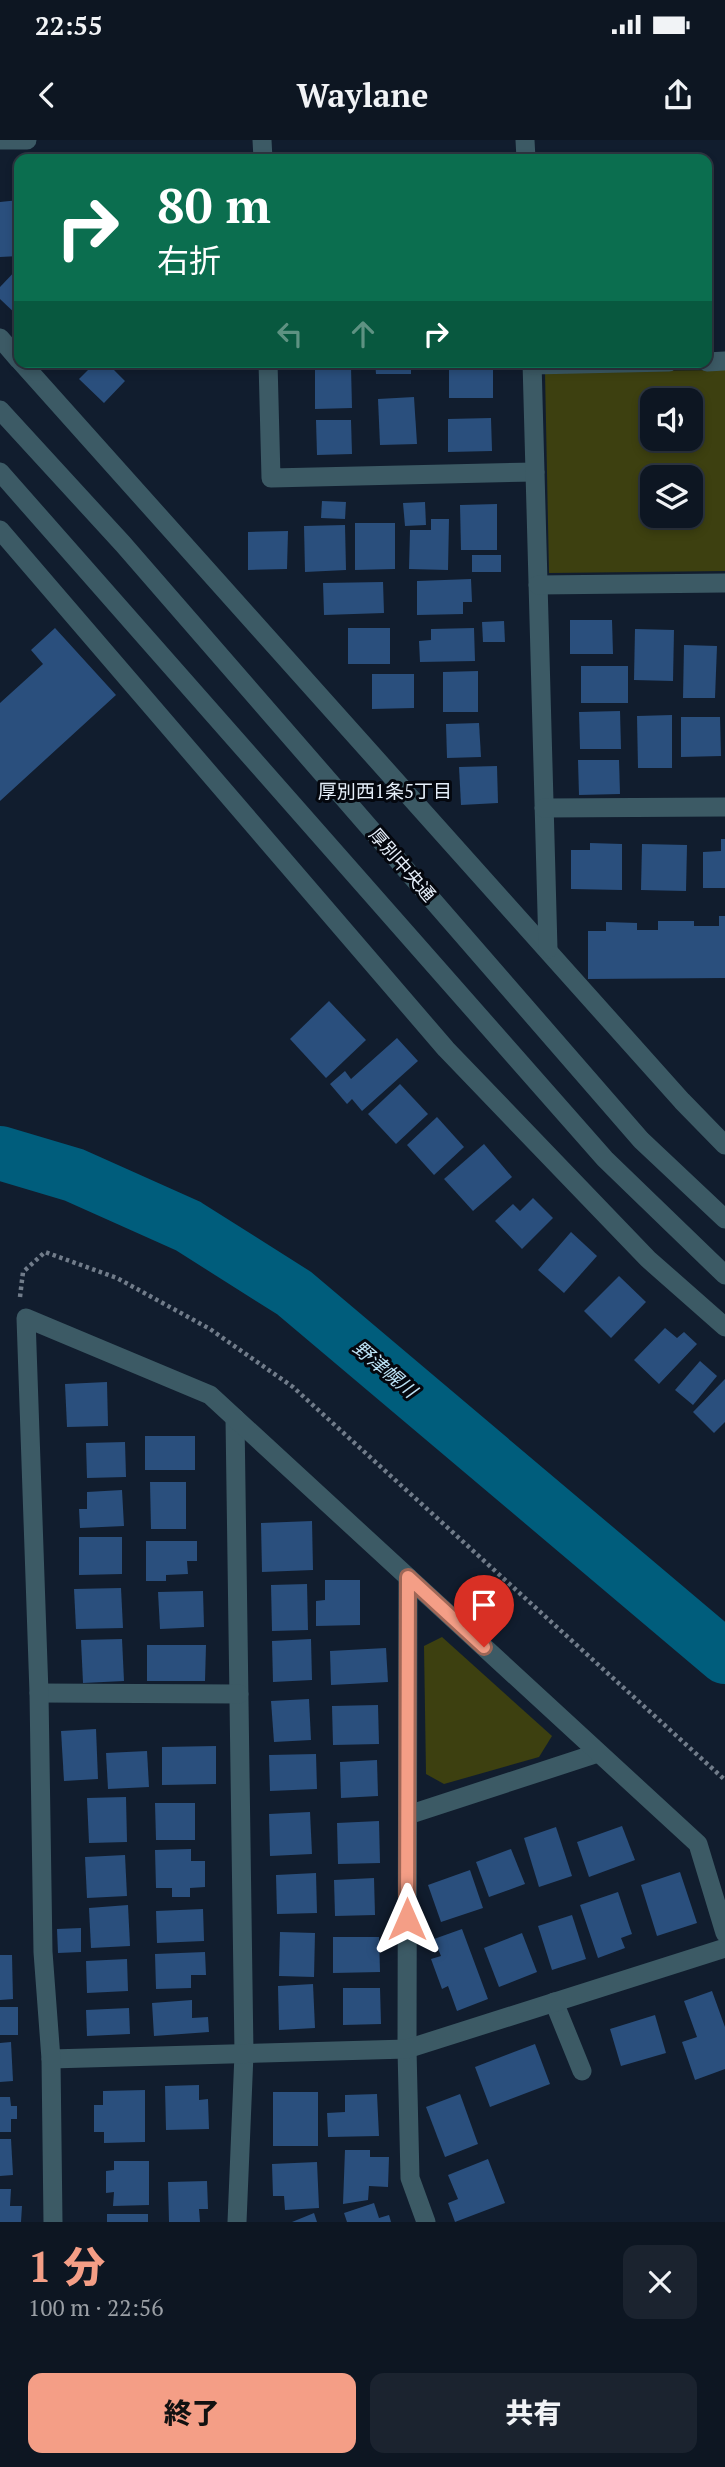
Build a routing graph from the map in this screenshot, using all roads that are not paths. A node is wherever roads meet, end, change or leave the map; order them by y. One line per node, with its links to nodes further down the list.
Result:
1 (27, 140): 2 (street)
2 (0, 141)
3 (0, 338): 4 (street)
4 (14, 354)
5 (26, 368): 16 (street)
6 (268, 368): 10 (street)
7 (532, 368): 10 (street)
8 (0, 410): 18 (street, 厚別中央通)
9 (0, 472): 19 (street)
10 (535, 472): 13 (street)
11 (0, 530): 20 (street)
12 (725, 583): 13 (street)
13 (538, 585): 15 (street)
14 (725, 807): 15 (street)
15 (544, 808): 16 (street)
16 (548, 949): 17 (street)
17 (725, 1145)
18 (725, 1219)
19 (725, 1275)
20 (725, 1327)
21 (235, 1418): 22 (street); 23 (street); 24 (street)
22 (408, 1577): 25 (street); 26 (street)
23 (39, 1693): 24 (street); 32 (street)
24 (239, 1694): 31 (street)
25 (598, 1753): 26 (street); 27 (street)
26 (408, 1815): 30 (street)
27 (725, 1933)
28 (725, 1948): 29 (street)
29 (554, 2002): 30 (street); 33 (street)
30 (407, 2049): 31 (street); 36 (street)
31 (244, 2054): 32 (street); 35 (street)
32 (51, 2059): 34 (street)
33 (582, 2071)
34 (53, 2222)
35 (237, 2222)
36 (426, 2222)

